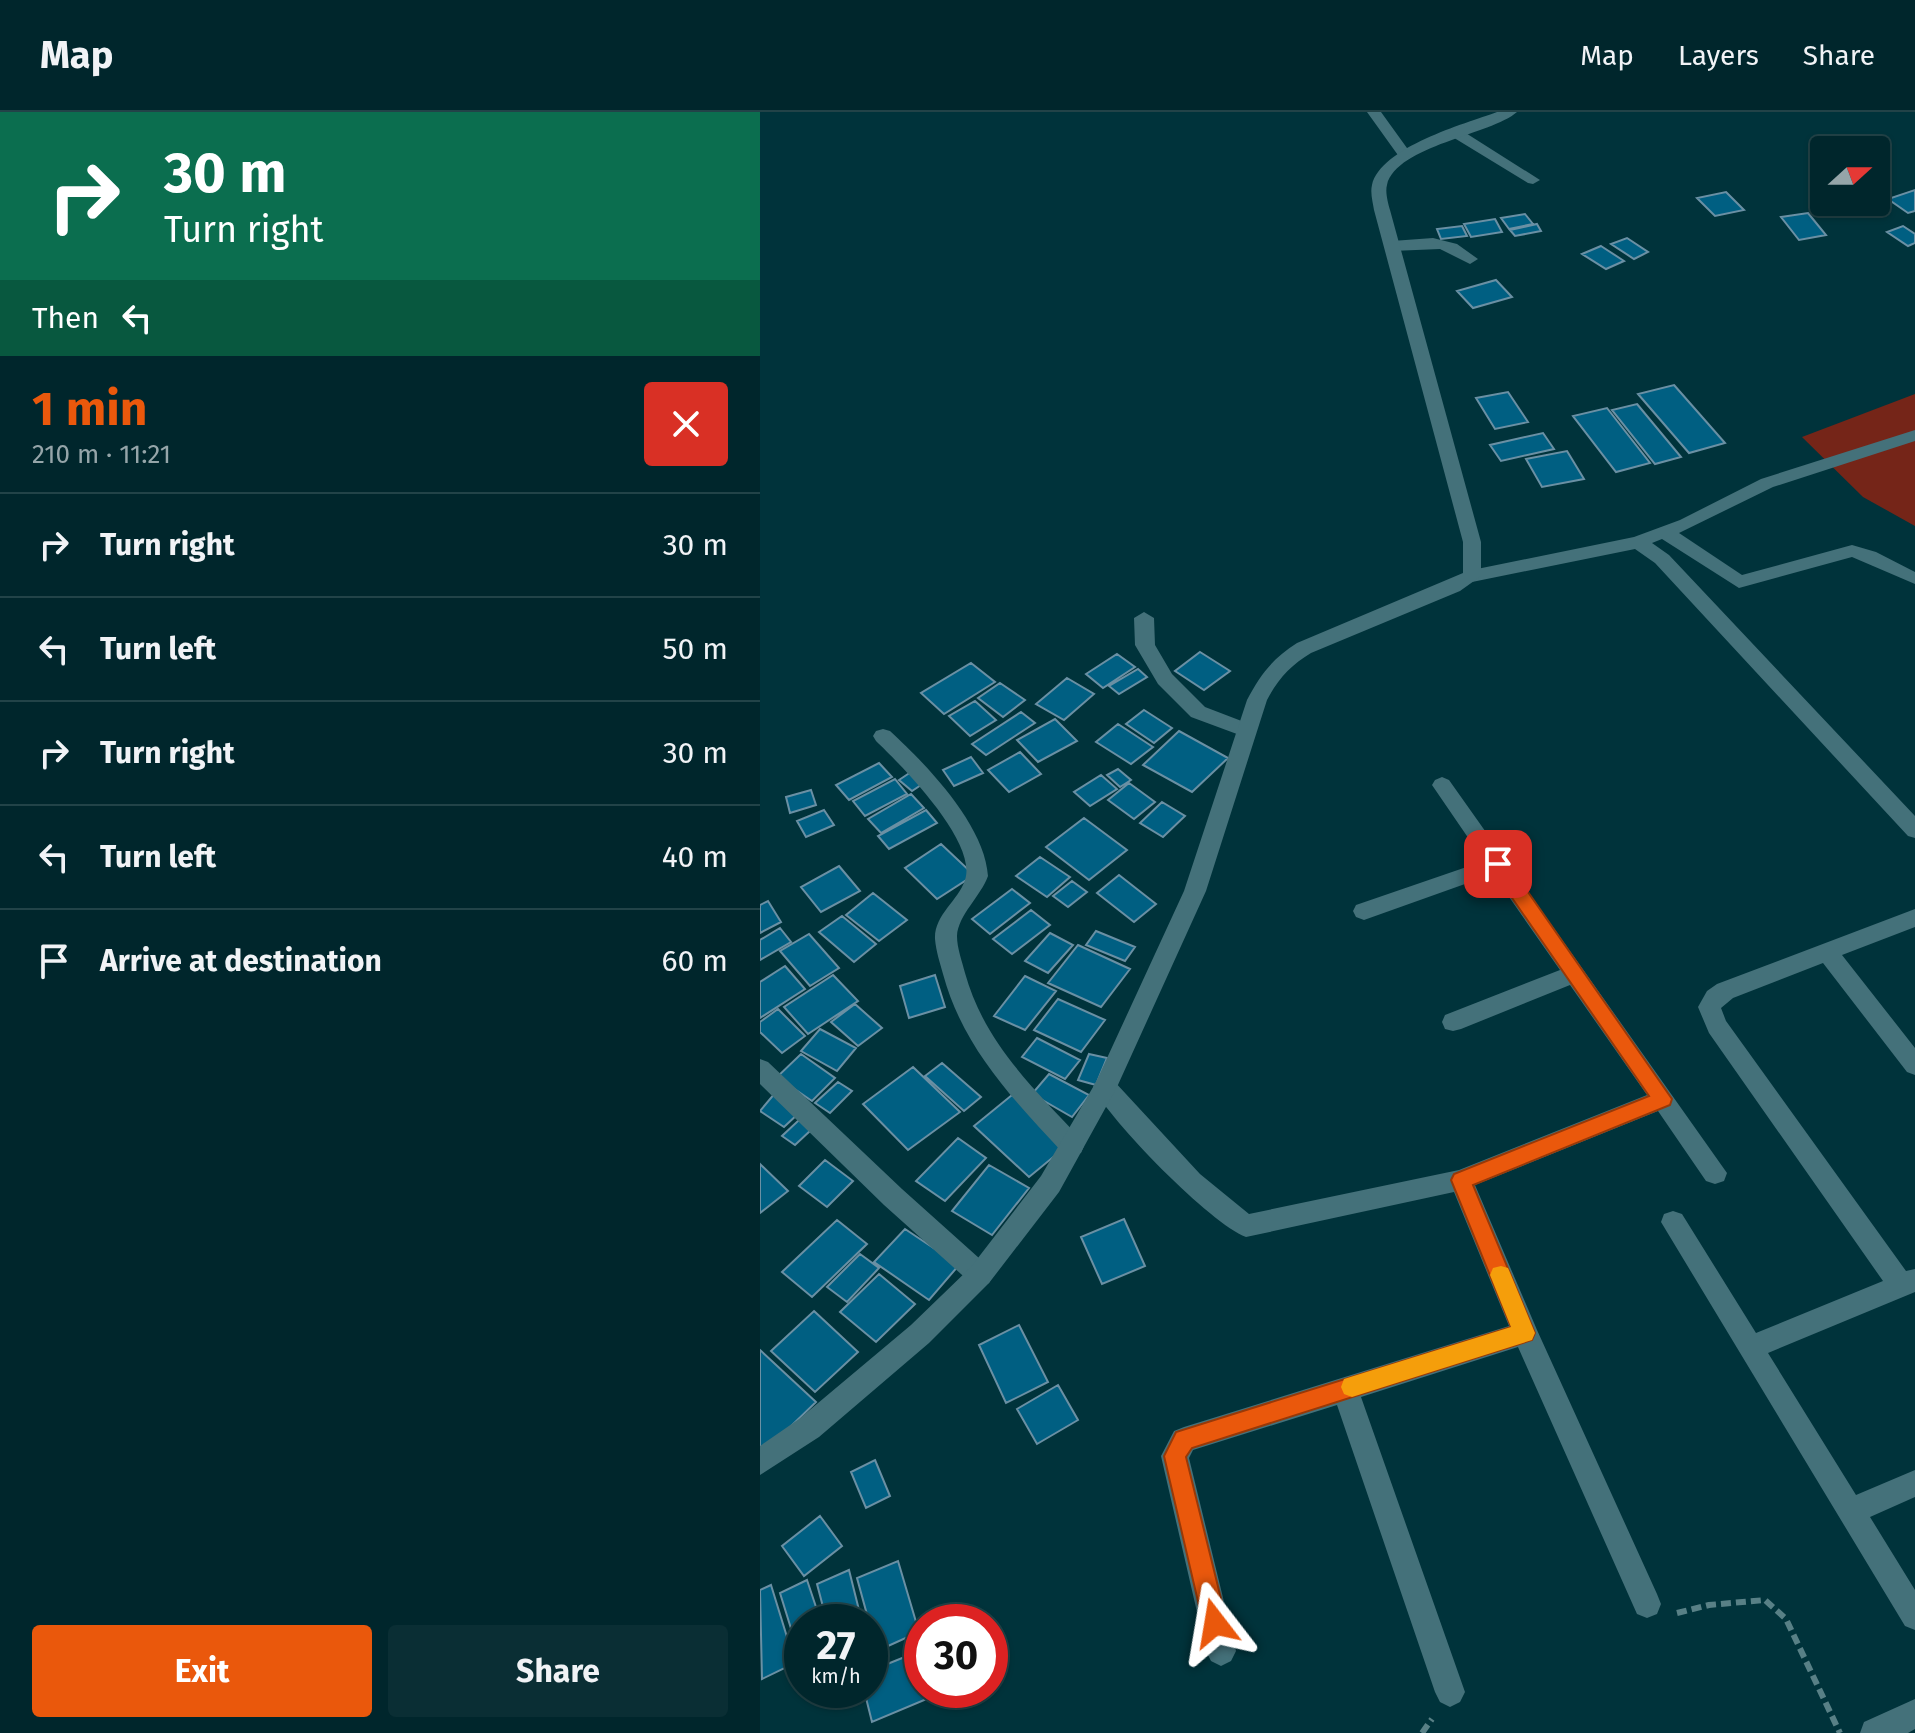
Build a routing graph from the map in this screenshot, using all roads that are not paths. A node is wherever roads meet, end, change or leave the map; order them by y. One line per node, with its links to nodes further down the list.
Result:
1 (1374, 112): 4 (street)
2 (1510, 112): 3 (street)
3 (1456, 133): 4 (street); 5 (street)
4 (1405, 155): 6 (street)
5 (1533, 180)
6 (1392, 246): 7 (street); 11 (street)
7 (1470, 259)
8 (1915, 435): 9 (street)
9 (1664, 532): 10 (street); 12 (street)
10 (1638, 542): 11 (street); 17 (street)
11 (1472, 576): 14 (street)
12 (1915, 578)
13 (1144, 618): 14 (street)
14 (1245, 730): 26 (street)
15 (883, 736): 28 (street)
16 (1442, 785): 18 (street)
17 (1915, 830)
18 (1498, 864): 19 (street); 22 (street)
19 (1364, 911)
20 (1915, 918): 21 (street)
21 (1827, 952): 24 (street); 33 (street)
22 (1575, 974): 23 (street); 27 (street)
23 (1453, 1022)
24 (1915, 1065)
25 (760, 1069): 32 (street)
26 (1105, 1087): 28 (street); 30 (street)
27 (1663, 1099): 29 (street); 30 (street)
28 (1072, 1146): 32 (street)
29 (1715, 1173)
30 (1461, 1180): 34 (street)
31 (1673, 1222): 35 (street)
32 (980, 1275): 37 (street)
33 (1908, 1282): 35 (street)
34 (1525, 1333): 36 (street); 40 (street)
35 (1750, 1348): 39 (street)
36 (1345, 1389): 42 (street); 43 (street)
37 (760, 1462)
38 (1915, 1483): 39 (street)
39 (1852, 1511): 41 (street)
40 (1647, 1604)
41 (1915, 1616)
42 (1221, 1651)
43 (1450, 1692)
44 (1915, 1714): 45 (street)
45 (1875, 1733)

